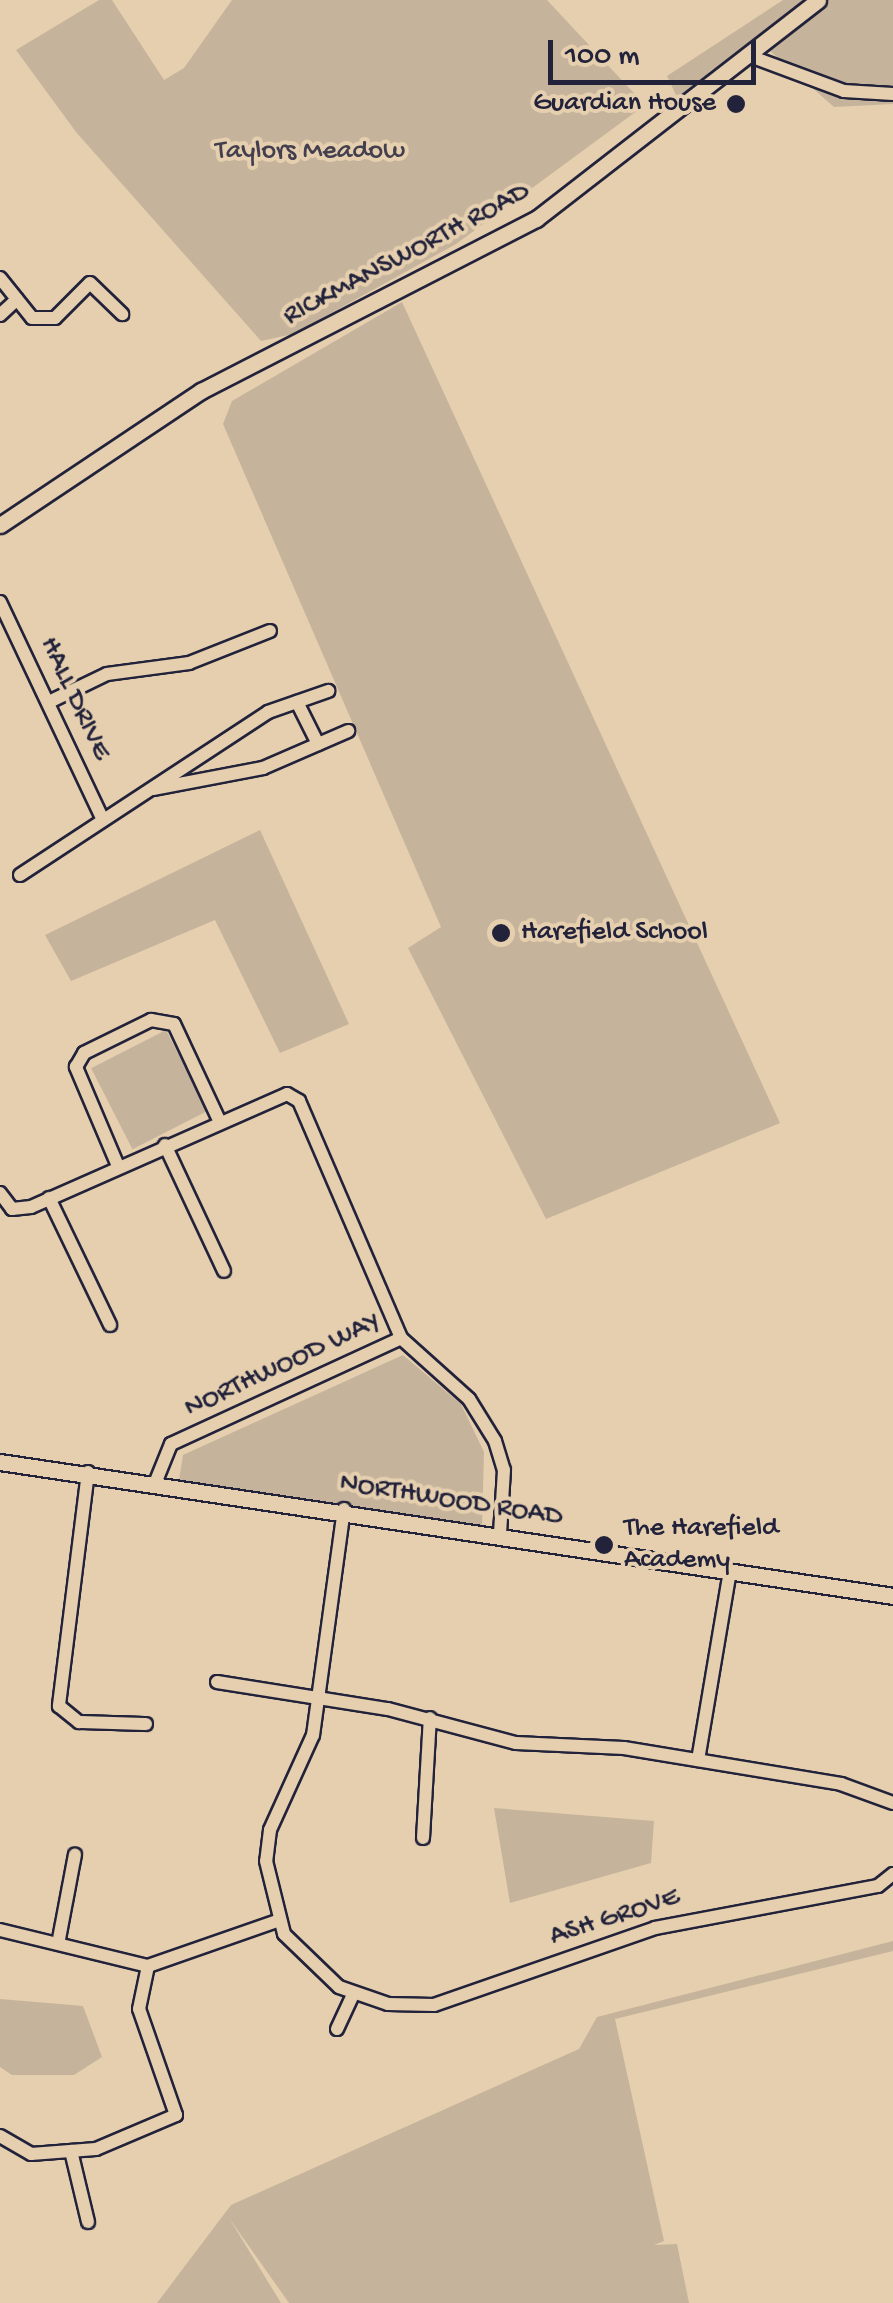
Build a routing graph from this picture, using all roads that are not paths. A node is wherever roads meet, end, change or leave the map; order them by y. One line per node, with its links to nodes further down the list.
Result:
1 (818, 0): 2 (street, RICKMANSWORTH ROAD)
2 (747, 55): 3 (street); 8 (street, RICKMANSWORTH ROAD)
3 (893, 94)
4 (0, 278): 5 (street)
5 (17, 299): 6 (street); 7 (street)
6 (122, 314)
7 (0, 315)
8 (0, 525)
9 (0, 602): 12 (street, HALL DRIVE)
10 (270, 630): 12 (street)
11 (328, 691): 13 (street)
12 (49, 702): 17 (street, HALL DRIVE)
13 (297, 702): 15 (street); 16 (street)
14 (348, 731): 15 (street)
15 (318, 744): 16 (street)
16 (146, 790): 17 (street)
17 (102, 818): 18 (street)
18 (20, 875)
19 (220, 1120): 20 (street); 21 (street); 26 (street)
20 (165, 1145): 21 (street); 24 (street)
21 (118, 1166): 23 (street)
22 (0, 1193): 23 (street)
23 (50, 1198): 25 (street)
24 (224, 1271)
25 (110, 1325)
26 (401, 1338): 29 (street, NORTHWOOD WAY); 31 (street, NORTHWOOD WAY)
27 (0, 1462): 28 (street, NORTHWOOD ROAD)
28 (88, 1472): 29 (street, NORTHWOOD ROAD); 37 (street)
29 (156, 1481): 30 (street, NORTHWOOD ROAD)
30 (344, 1509): 31 (street, NORTHWOOD ROAD); 35 (street, ASH GROVE)
31 (500, 1534): 32 (street, NORTHWOOD ROAD)
32 (730, 1571): 33 (street, NORTHWOOD ROAD); 38 (street)
33 (893, 1596)
34 (217, 1682): 35 (street)
35 (319, 1698): 36 (street); 43 (street, ASH GROVE)
36 (430, 1718): 38 (street); 40 (street)
37 (146, 1724)
38 (698, 1760): 39 (street)
39 (893, 1802)
40 (423, 1838)
41 (75, 1854): 45 (street)
42 (893, 1874): 47 (street, ASH GROVE)
43 (277, 1921): 46 (street); 47 (street, ASH GROVE)
44 (0, 1930): 45 (street)
45 (58, 1939): 46 (street)
46 (148, 1966): 50 (street)
47 (354, 1995): 48 (street)
48 (337, 2029)
49 (0, 2136): 50 (street)
50 (71, 2151): 51 (street)
51 (88, 2222)

